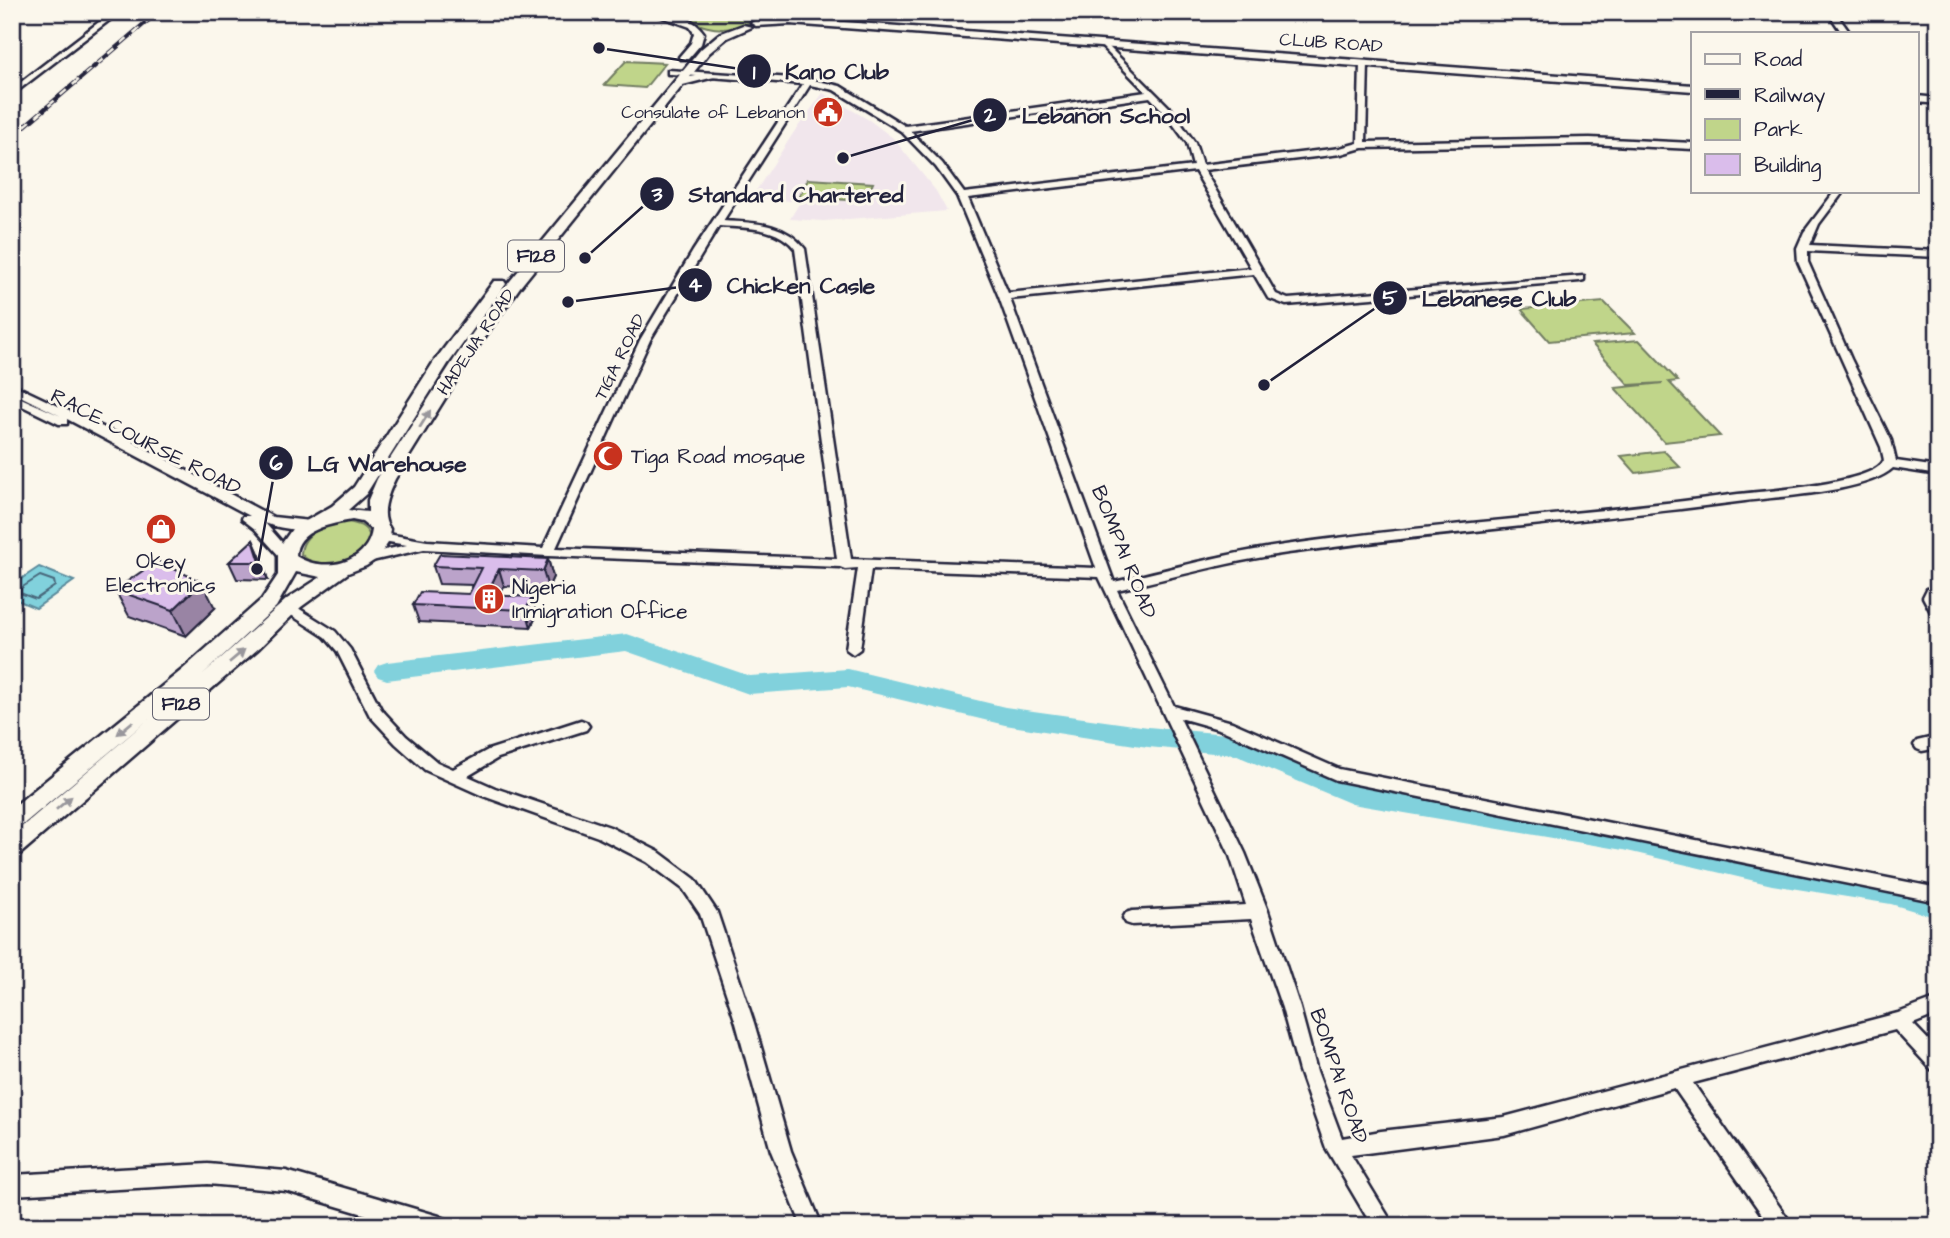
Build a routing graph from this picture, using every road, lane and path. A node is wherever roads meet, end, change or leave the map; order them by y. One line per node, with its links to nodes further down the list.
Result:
1 (117, 12): 16 (street)
2 (653, 12): 5 (main road, CLUB ROAD)
3 (1831, 12): 7 (street)
4 (758, 19): 5 (main road, CLUB ROAD); 6 (main road, CLUB ROAD); 11 (main road, HADEJIA ROAD / F128)
5 (692, 21): 11 (main road, HADEJIA ROAD / F128)
6 (899, 27): 8 (main road, CLUB ROAD); 9 (main road)
7 (1845, 32)
8 (1104, 44): 9 (main road, CLUB ROAD); 17 (street)
9 (1351, 60): 10 (main road, CLUB ROAD); 14 (main road)
10 (1364, 62): 15 (main road, CLUB ROAD); 23 (street)
11 (682, 73): 12 (main road); 12 (main road); 38 (main road, HADEJIA ROAD / F128); 39 (main road, HADEJIA ROAD / F128, one-way to 11)
12 (710, 75): 13 (street, BOMPAI ROAD)
13 (809, 81): 22 (street, BOMPAI ROAD); 28 (street, TIGA ROAD)
14 (1691, 83)
15 (1691, 88)
16 (12, 93)
17 (1152, 94): 22 (street); 25 (street)
18 (1918, 99): 19 (main road)
19 (1938, 100)
20 (1918, 105): 21 (main road)
21 (1938, 106)
22 (904, 129): 27 (street, BOMPAI ROAD)
23 (1362, 145): 24 (street); 25 (street)
24 (1691, 146)
25 (1198, 167): 27 (street); 31 (street)
26 (1839, 192): 29 (street)
27 (962, 196): 33 (street, BOMPAI ROAD)
28 (716, 223): 41 (street, TIGA ROAD); 44 (street)
29 (1802, 248): 30 (street); 36 (street)
30 (1938, 254)
31 (1256, 271): 32 (street); 33 (street)
32 (1580, 278)
33 (1004, 297): 46 (street, BOMPAI ROAD)
34 (12, 387): 38 (street, RACE COURSE ROAD)
35 (12, 397): 42 (street, RACE COURSE ROAD)
36 (1890, 464): 37 (street); 46 (street)
37 (1938, 471)
38 (315, 523): 39 (main road); 42 (main road, F128)
39 (379, 530): 40 (street); 43 (main road, F128)
40 (427, 545): 41 (street); 43 (street)
41 (548, 552): 44 (street)
42 (287, 558): 43 (main road); 54 (main road, F128, one-way to 54)
43 (358, 562): 48 (main road, F128)
44 (845, 565): 45 (street)
45 (865, 565): 46 (street); 50 (street)
46 (1107, 580): 51 (street, BOMPAI ROAD)
47 (1938, 590): 49 (street)
48 (290, 608): 53 (street); 55 (main road, F128, one-way to 48)
49 (1938, 612)
50 (853, 649)
51 (1169, 710): 56 (street); 57 (street, BOMPAI ROAD)
52 (581, 726): 53 (street)
53 (454, 776): 66 (street)
54 (12, 821)
55 (12, 848)
56 (1938, 895)
57 (1259, 911): 58 (street); 63 (street, BOMPAI ROAD)
58 (1132, 918)
59 (1938, 1006): 60 (street)
60 (1898, 1021): 61 (street); 62 (street)
61 (1938, 1063)
62 (1678, 1078): 63 (street); 68 (street)
63 (1336, 1148): 67 (street, BOMPAI ROAD)
64 (12, 1185): 65 (street)
65 (439, 1226)
66 (812, 1226)
67 (1384, 1226)
68 (1783, 1226)

